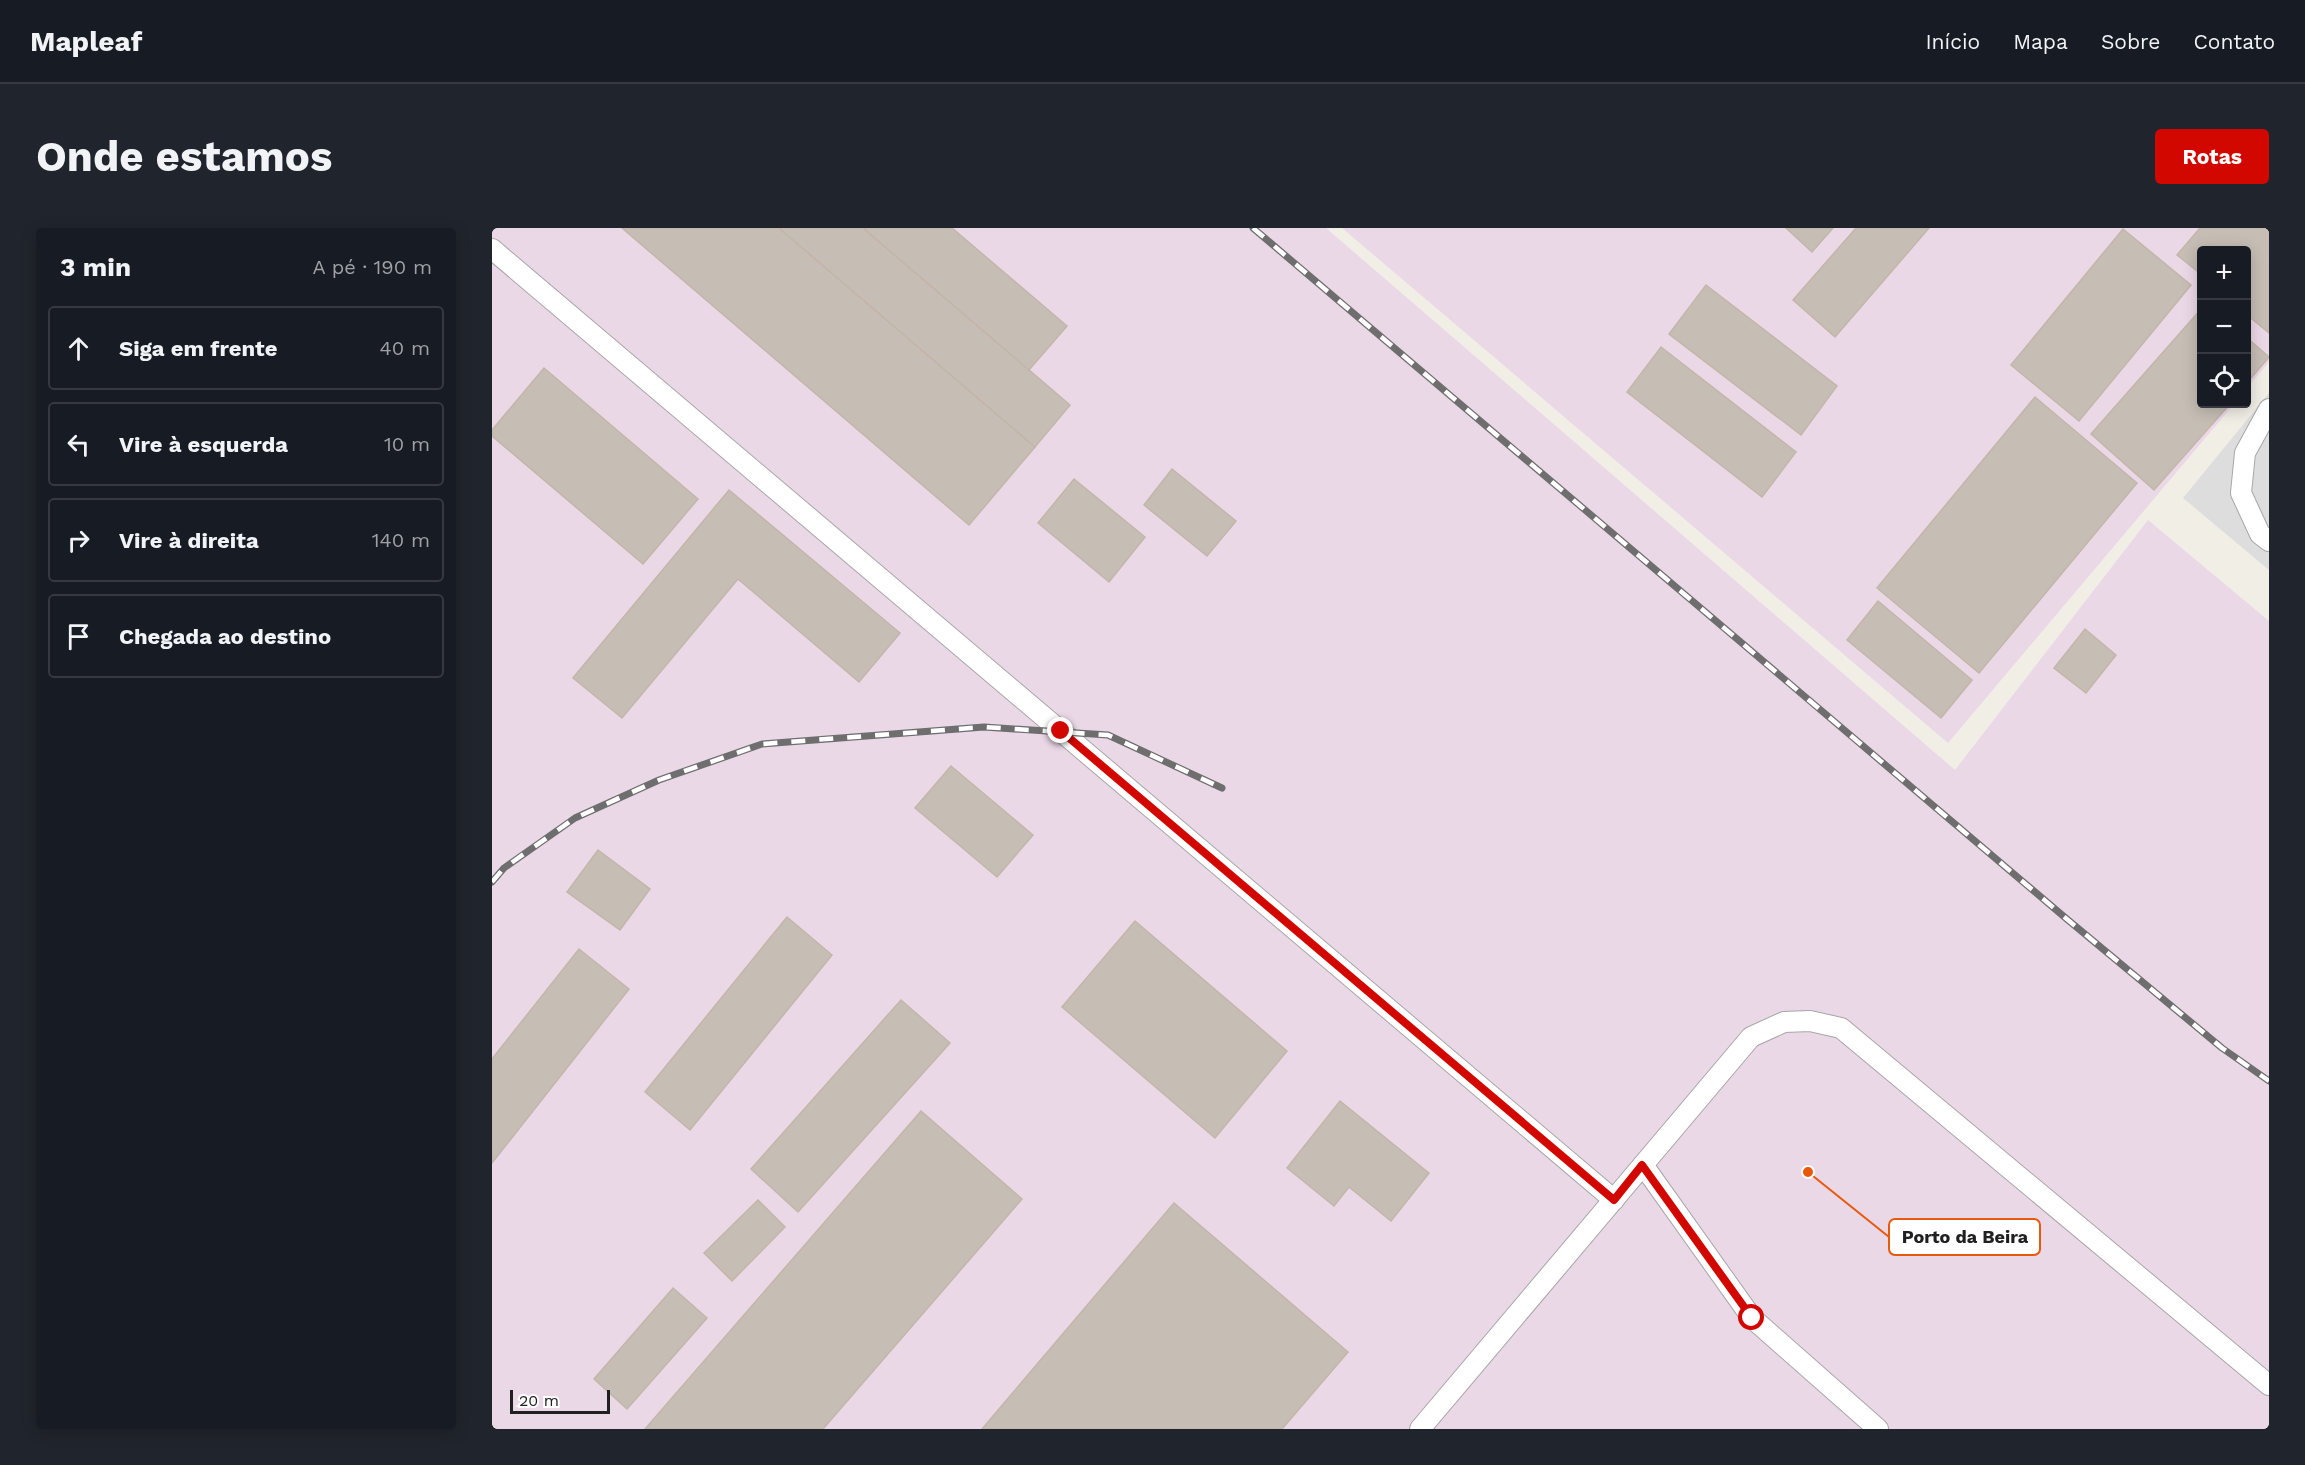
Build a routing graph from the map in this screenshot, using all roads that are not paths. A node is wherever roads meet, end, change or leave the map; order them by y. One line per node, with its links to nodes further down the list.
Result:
1 (492, 249): 5 (lane)
2 (2269, 409): 3 (lane)
3 (2269, 541)
4 (1642, 1165): 5 (lane); 6 (lane); 8 (lane)
5 (1614, 1200): 7 (lane)
6 (2269, 1385)
7 (1420, 1429)
8 (1878, 1429)

